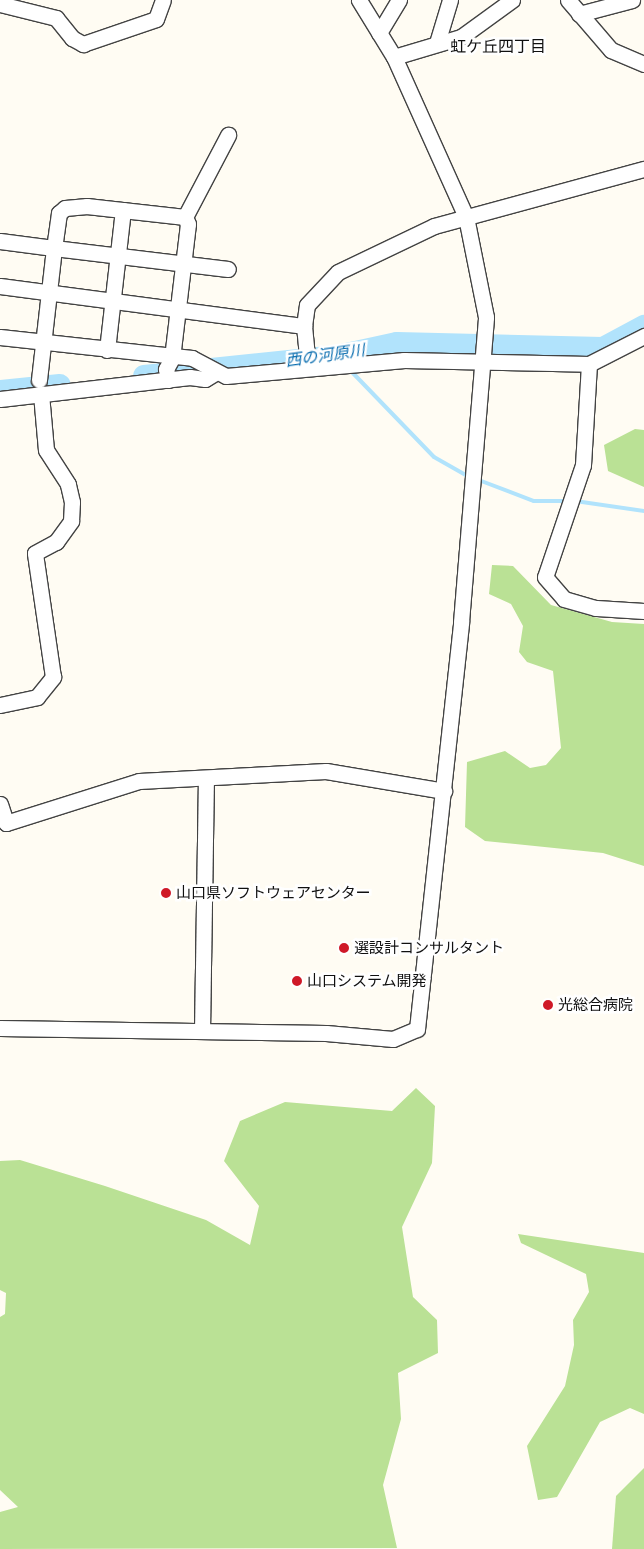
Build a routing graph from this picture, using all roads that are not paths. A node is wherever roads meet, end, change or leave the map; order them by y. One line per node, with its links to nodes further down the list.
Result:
1 (163, 0): 8 (street)
2 (359, 0): 10 (street)
3 (399, 0): 10 (street)
4 (450, 0): 11 (street)
5 (512, 0): 11 (street)
6 (568, 0): 9 (street)
7 (632, 0): 9 (street)
8 (0, 4)
9 (579, 14): 13 (street)
10 (379, 33): 12 (street)
11 (437, 43): 12 (street)
12 (394, 57): 18 (street)
13 (644, 64)
14 (228, 135): 17 (street)
15 (644, 169): 18 (street)
16 (123, 210): 17 (street); 20 (street); 21 (street)
17 (185, 217): 22 (street)
18 (466, 217): 28 (street); 33 (street)
19 (0, 241): 20 (street)
20 (54, 248): 21 (street); 25 (street)
21 (118, 256): 22 (street); 26 (street)
22 (182, 264): 23 (street); 27 (street)
23 (228, 269)
24 (0, 286): 25 (street)
25 (47, 293): 26 (street); 31 (street)
26 (113, 300): 27 (street); 32 (street)
27 (178, 308): 28 (street); 37 (street)
28 (304, 326): 35 (street)
29 (644, 336): 34 (street)
30 (0, 337): 31 (street)
31 (42, 342): 32 (street); 38 (street)
32 (106, 350): 37 (street)
33 (484, 362): 34 (street); 35 (street); 43 (street)
34 (589, 364): 40 (street)
35 (308, 366): 36 (street)
36 (210, 369): 37 (street); 37 (street)
37 (168, 370): 38 (street)
38 (40, 387): 39 (street); 41 (street)
39 (0, 399)
40 (644, 611)
41 (0, 705)
42 (206, 778): 43 (street); 44 (street); 46 (street)
43 (444, 791): 46 (street)
44 (0, 804)
45 (0, 1028): 46 (street)
46 (202, 1031)

